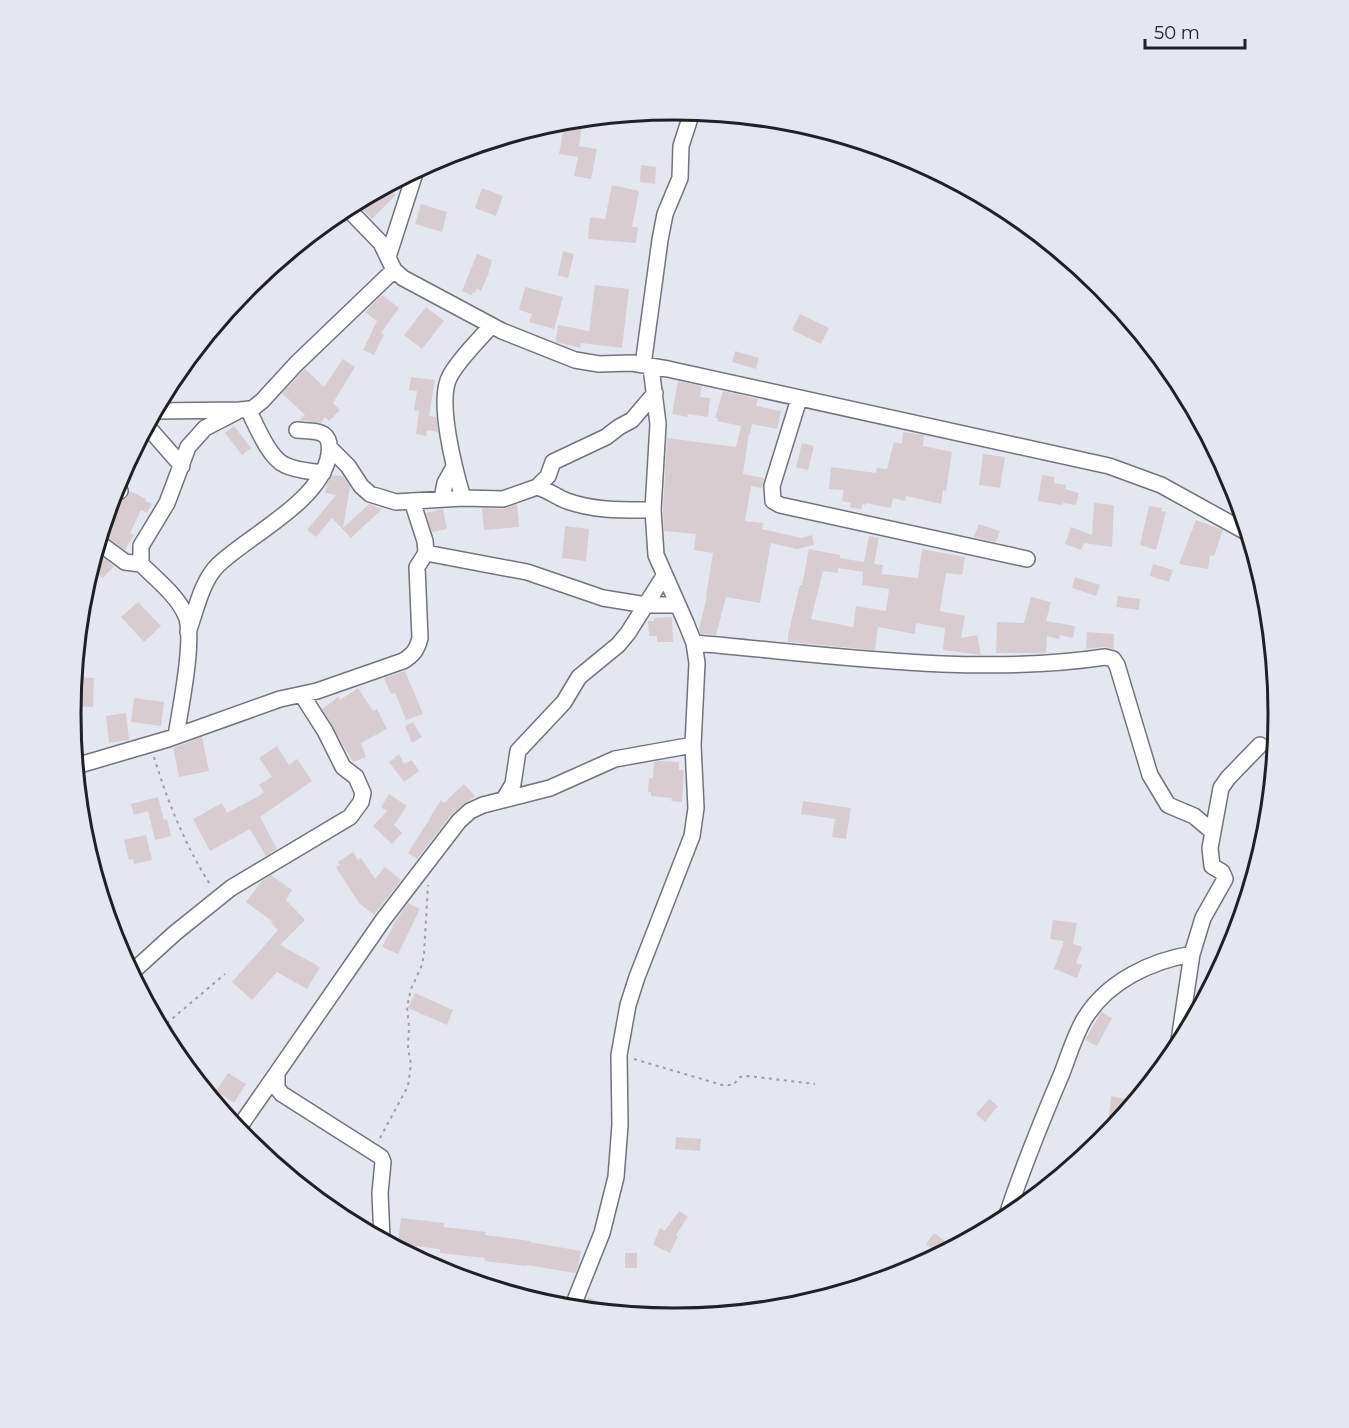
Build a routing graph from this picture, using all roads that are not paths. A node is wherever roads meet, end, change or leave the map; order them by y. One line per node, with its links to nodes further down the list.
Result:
1 (689, 121): 6 (street)
2 (414, 181): 4 (street)
3 (354, 215): 4 (street)
4 (391, 264): 5 (street); 9 (street)
5 (490, 326): 6 (street); 15 (street)
6 (647, 366): 7 (street); 8 (street)
7 (655, 393): 17 (street); 21 (street)
8 (799, 399): 22 (street); 25 (street)
9 (244, 410): 10 (street); 14 (street); 16 (street)
10 (165, 411)
11 (297, 430): 13 (street)
12 (153, 432): 14 (street)
13 (330, 448): 16 (street); 20 (street)
14 (182, 466): 26 (street)
15 (454, 467): 18 (street); 19 (street)
16 (323, 473): 30 (street)
17 (537, 487): 18 (street); 21 (street)
18 (463, 498): 19 (street)
19 (442, 499): 20 (street)
20 (412, 501): 24 (street)
21 (652, 510): 27 (street)
22 (1238, 528)
23 (105, 547): 26 (street)
24 (426, 553): 28 (street); 32 (street)
25 (1027, 559)
26 (141, 564): 30 (street)
27 (664, 576): 28 (street); 29 (street)
28 (646, 605): 29 (street); 37 (street)
29 (678, 605): 31 (street)
30 (188, 632): 33 (street)
31 (694, 642): 34 (street); 38 (street)
32 (302, 695): 33 (street); 40 (street)
33 (176, 736): 36 (street)
34 (693, 745): 37 (street); 46 (street)
35 (1260, 746): 38 (street)
36 (83, 764)
37 (504, 799): 42 (street)
38 (1213, 832): 39 (street)
39 (1192, 954): 41 (street); 44 (street)
40 (138, 967)
41 (1182, 1021)
42 (276, 1074): 43 (street); 45 (street)
43 (244, 1122)
44 (1012, 1201)
45 (382, 1230)
46 (576, 1299)

